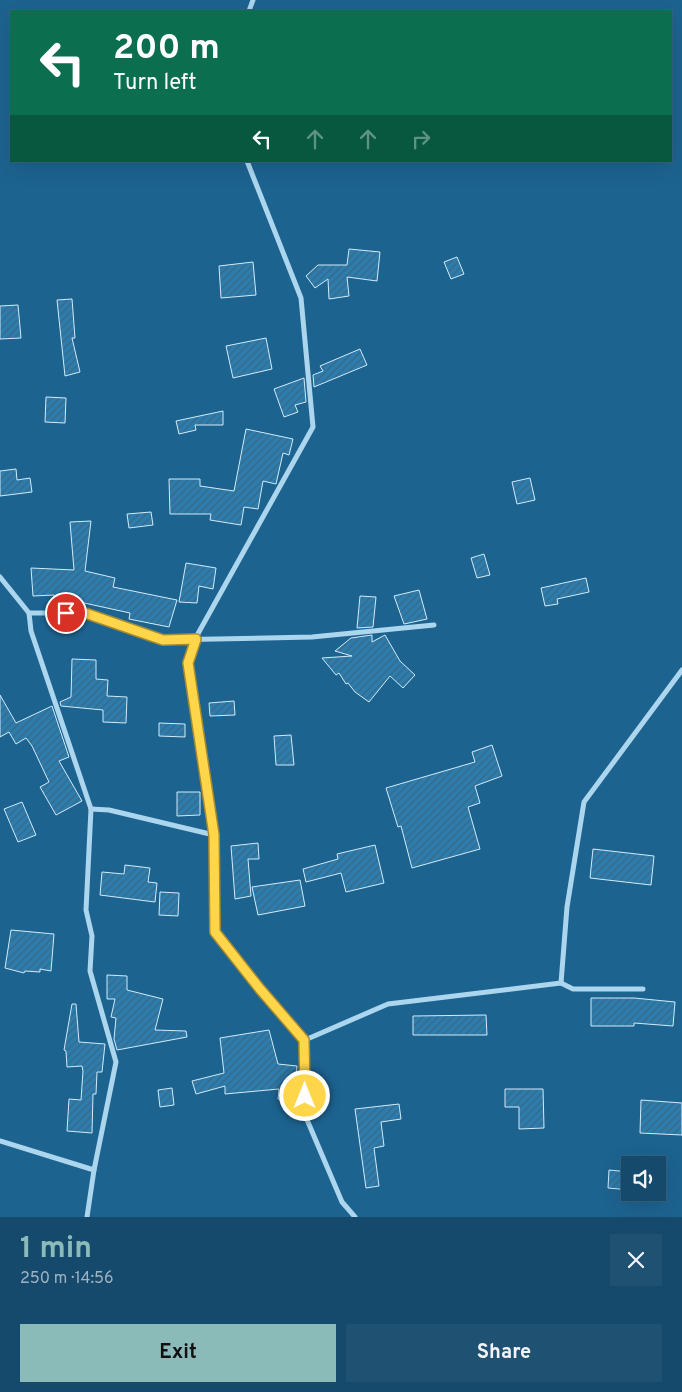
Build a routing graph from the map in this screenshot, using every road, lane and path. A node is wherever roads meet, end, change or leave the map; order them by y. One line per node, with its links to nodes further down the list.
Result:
1 (247, 162): 5 (street)
2 (0, 577): 3 (street)
3 (29, 613): 5 (street); 7 (street)
4 (434, 625): 5 (street)
5 (196, 639): 8 (street)
6 (682, 670): 9 (street)
7 (91, 809): 8 (street); 13 (street)
8 (214, 835): 11 (street)
9 (561, 983): 10 (street); 11 (street)
10 (643, 989)
11 (304, 1040): 15 (street)
12 (0, 1141): 13 (street)
13 (94, 1170): 14 (street)
14 (88, 1217)
15 (355, 1217)

